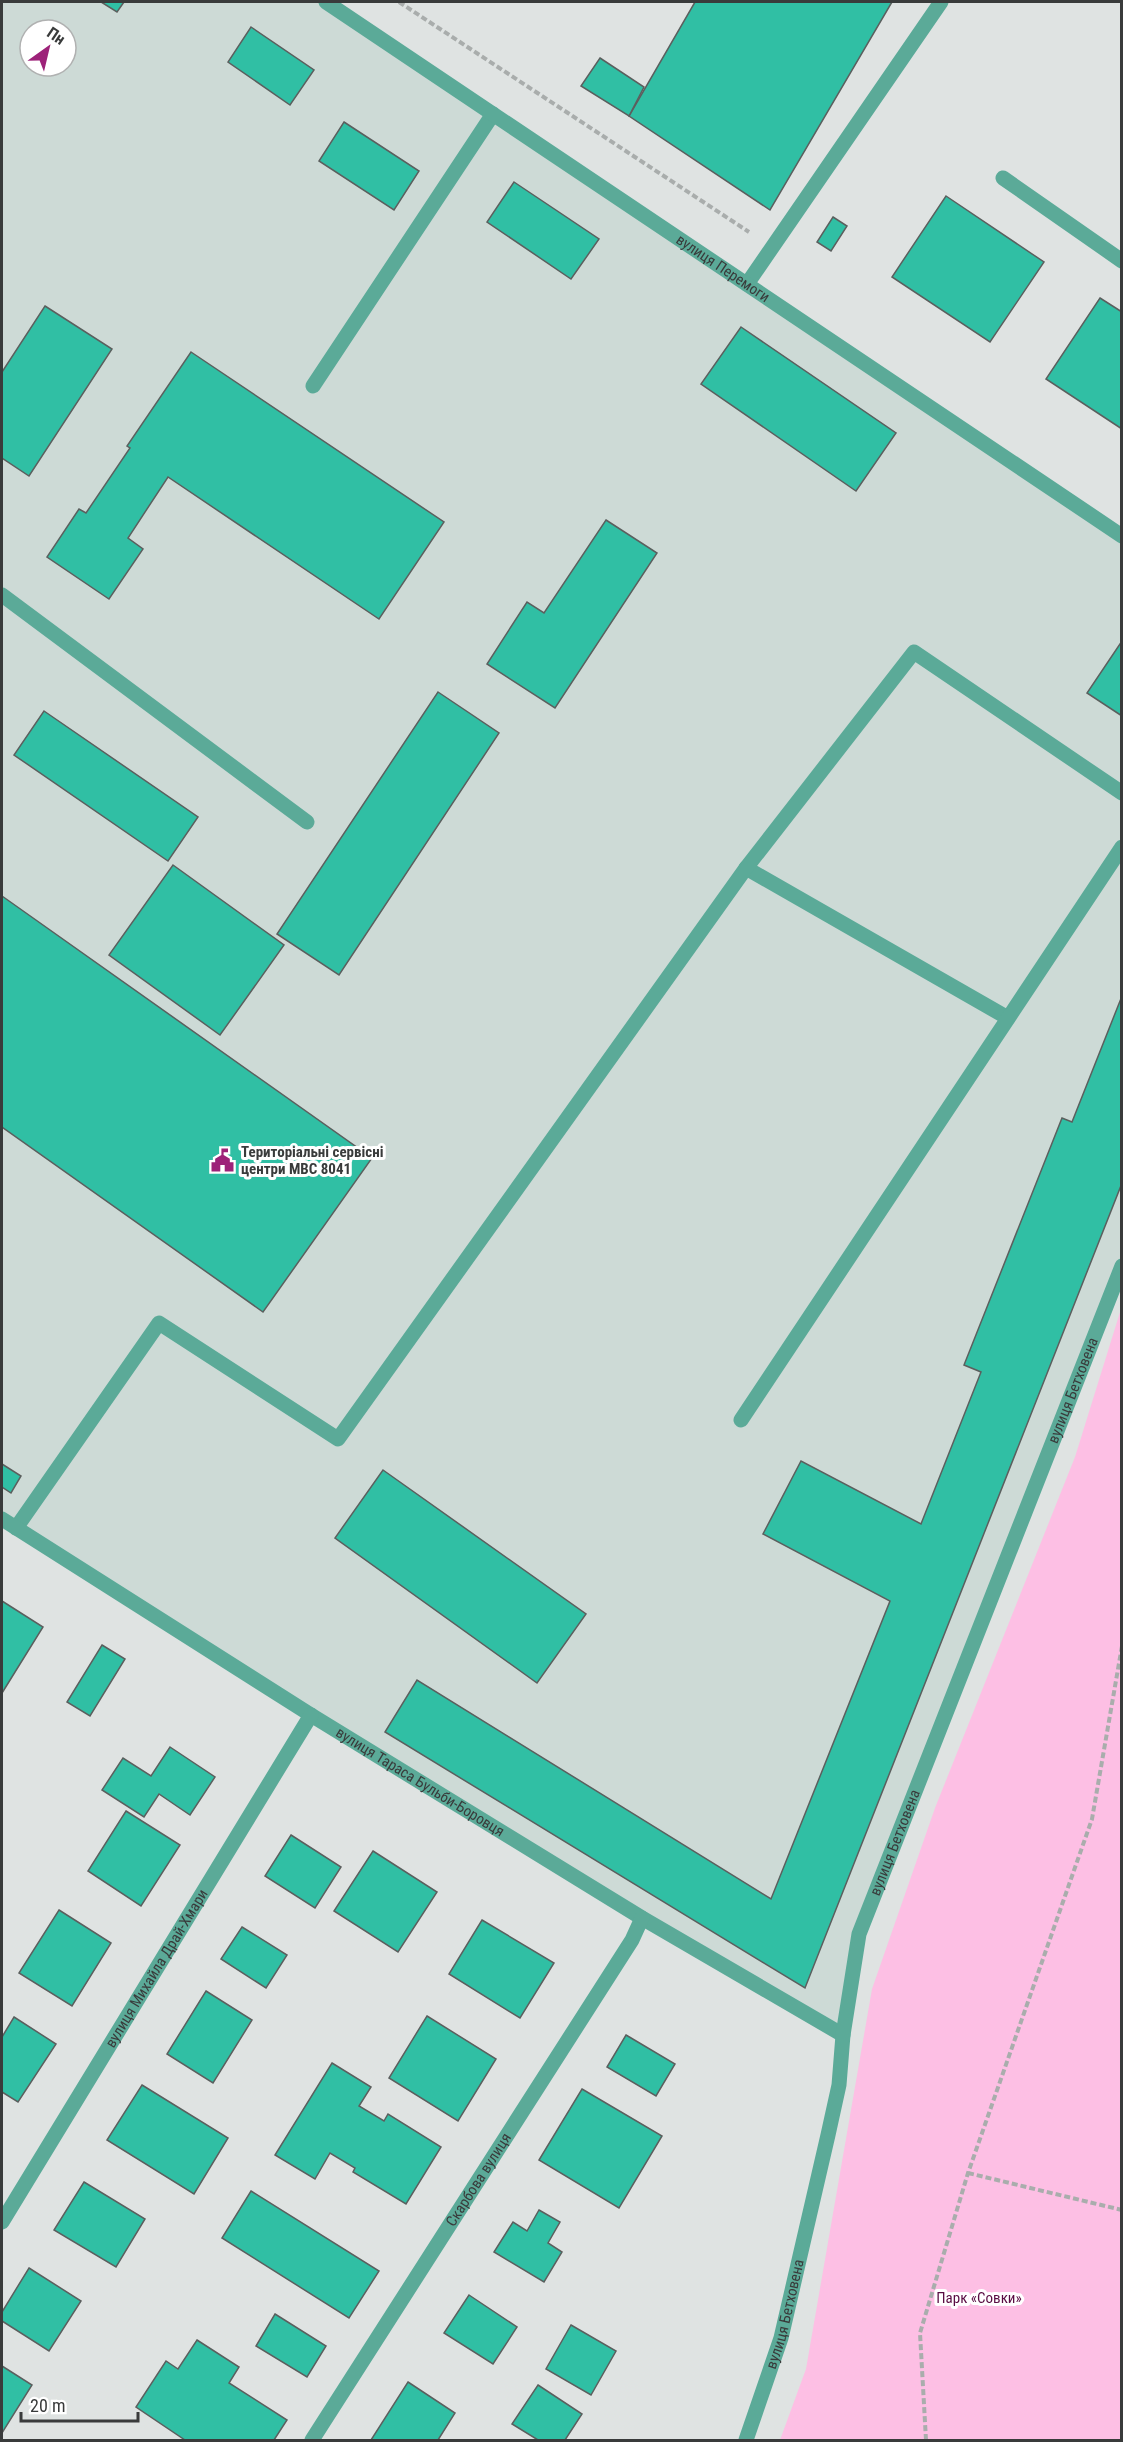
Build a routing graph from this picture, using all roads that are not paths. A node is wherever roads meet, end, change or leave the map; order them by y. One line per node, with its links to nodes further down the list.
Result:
1 (326, 2): 3 (street, вулиця Перемоги)
2 (941, 2): 6 (street)
3 (493, 114): 6 (street, вулиця Перемоги); 7 (street)
4 (1003, 178): 5 (street)
5 (1122, 261)
6 (747, 284): 8 (street, вулиця Перемоги)
7 (313, 386)
8 (1122, 536)
9 (2, 595): 11 (street)
10 (1122, 793): 13 (street)
11 (307, 822)
12 (1122, 847): 14 (street)
13 (746, 868): 14 (street); 18 (street)
14 (1008, 1018): 16 (street)
15 (1122, 1266): 21 (street, вулиця Бетховена)
16 (741, 1420)
17 (2, 1519): 18 (street, вулиця Тараса Бульби-Боровця)
18 (16, 1528): 19 (street, вулиця Тараса Бульби-Боровця)
19 (311, 1715): 20 (street, вулиця Тараса Бульби-Боровця); 22 (street, вулиця Михайла Драй-Хмари)
20 (642, 1918): 21 (street, вулиця Тараса Бульби-Боровця); 23 (street, Скарбова вулиця)
21 (843, 2035): 24 (street, вулиця Бетховена)
22 (2, 2222)
23 (312, 2440)
24 (746, 2440)

